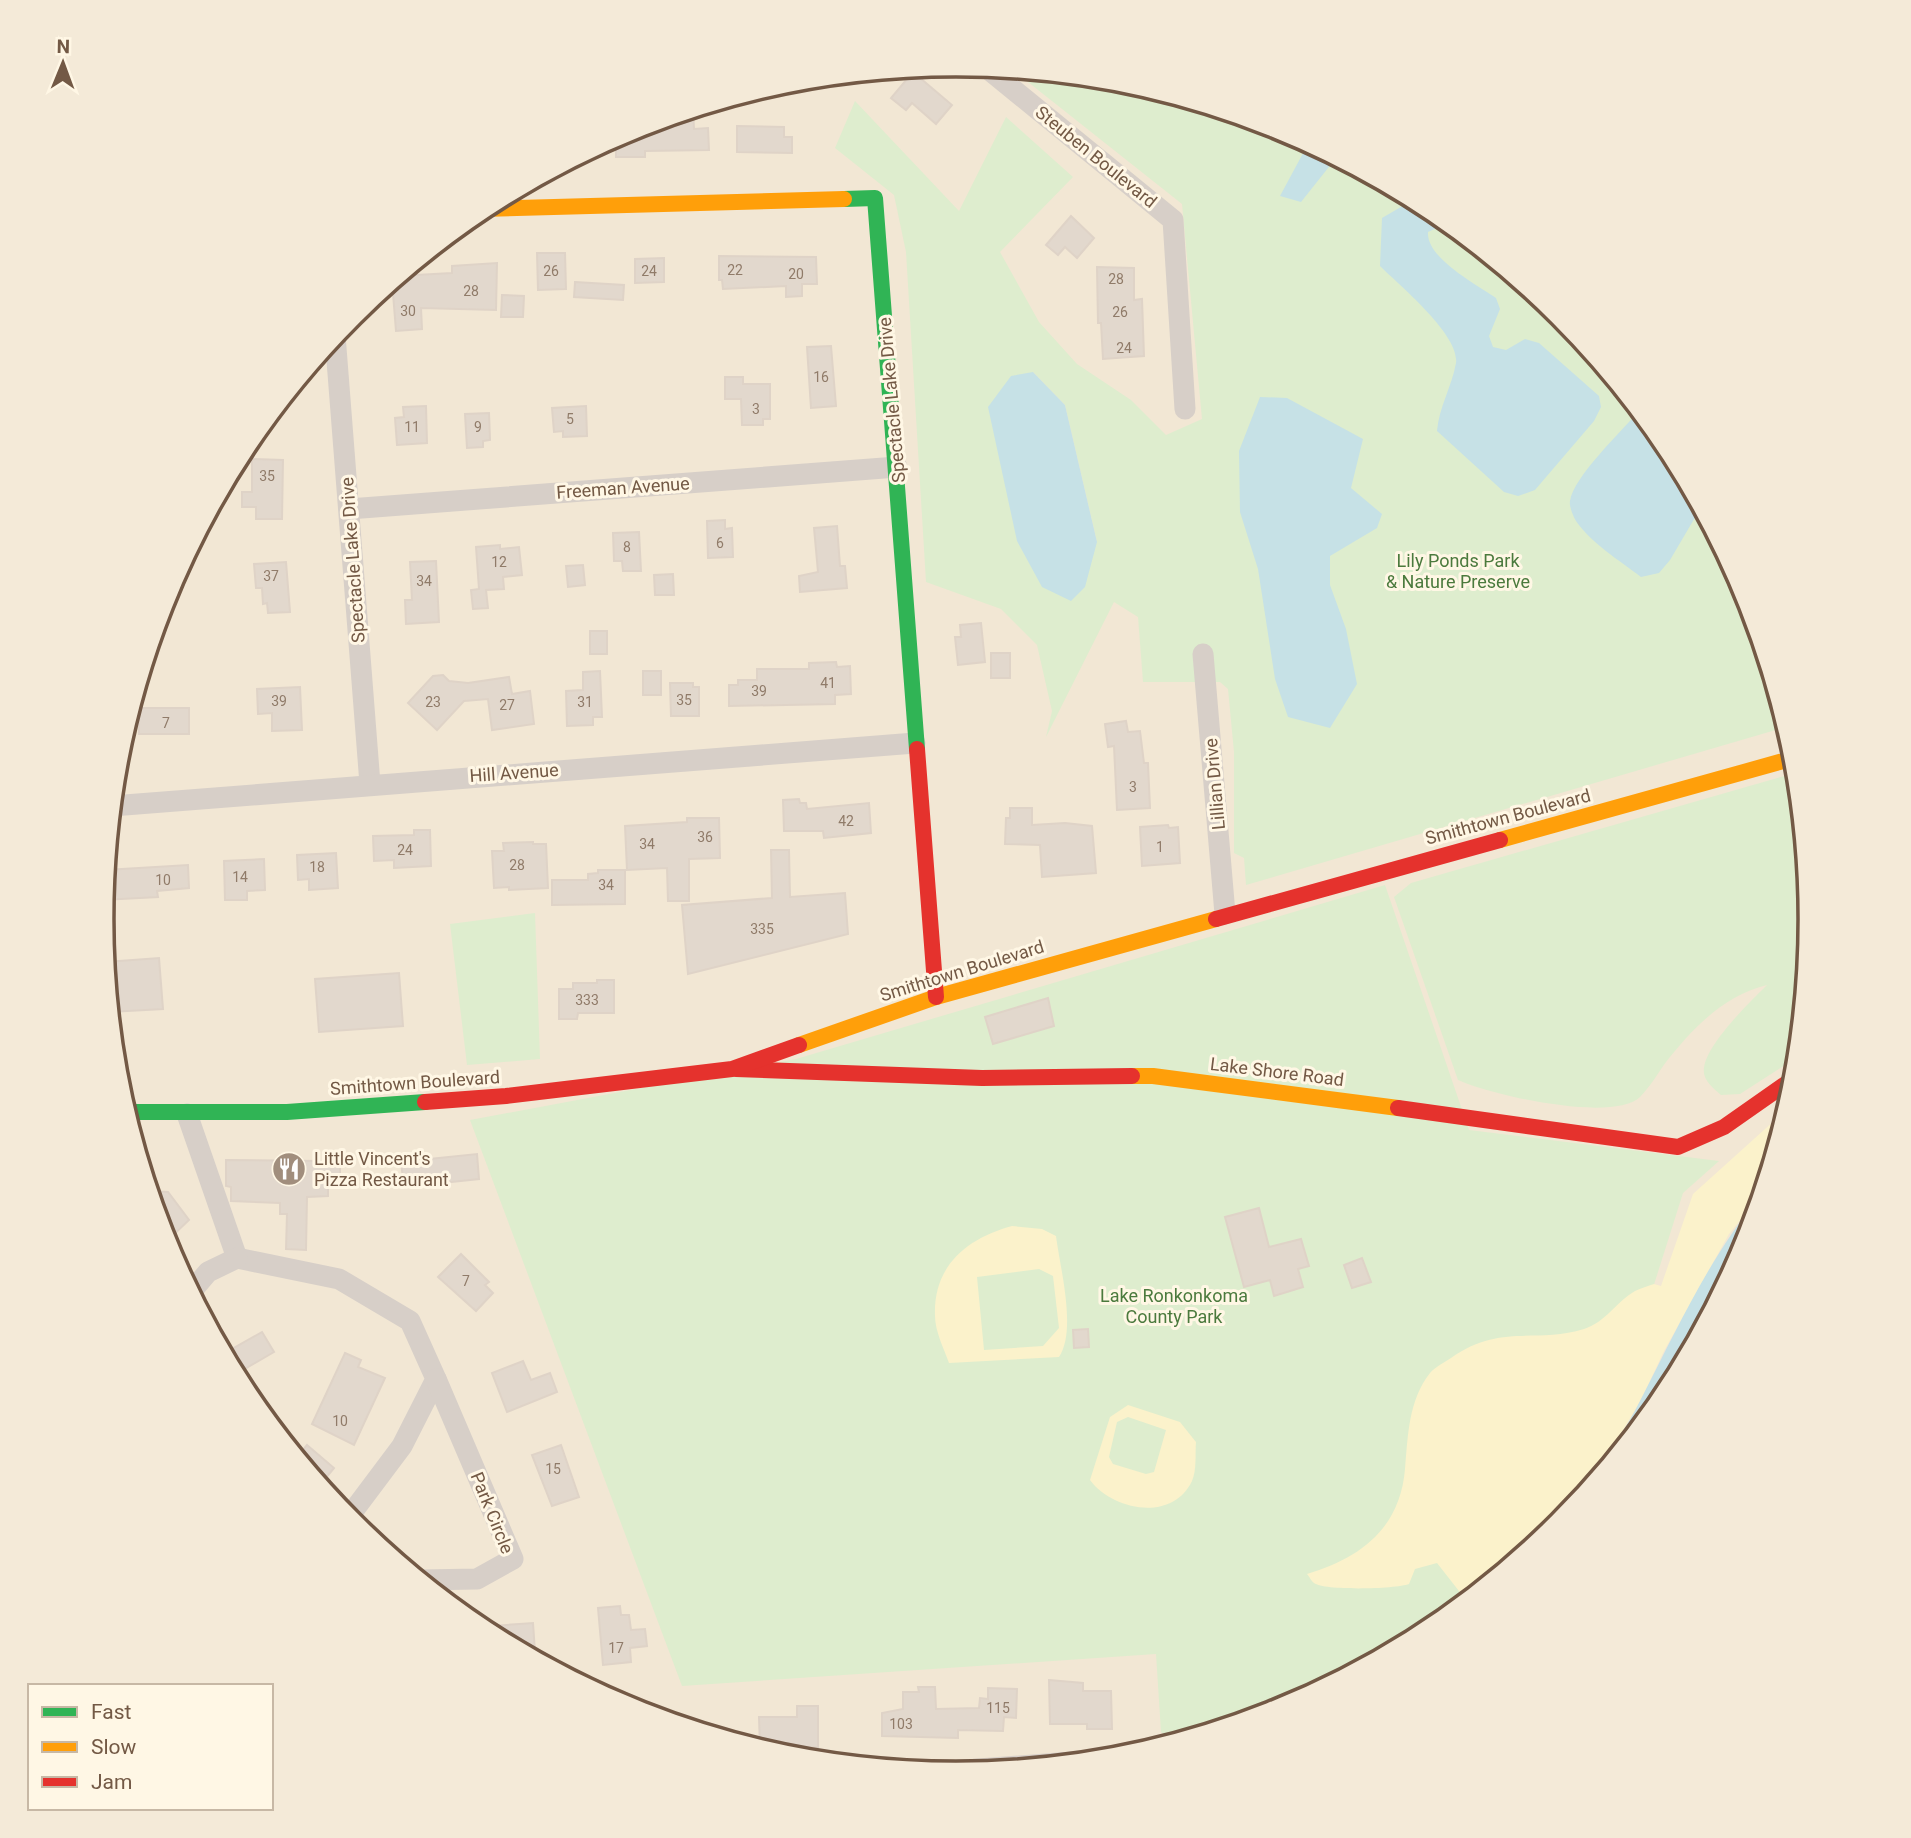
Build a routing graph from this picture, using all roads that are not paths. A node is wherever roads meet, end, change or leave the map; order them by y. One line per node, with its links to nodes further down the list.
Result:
1 (999, 79): 4 (street, Steuben Boulevard)
2 (505, 208): 5 (street, Spectacle Lake Drive)
3 (336, 349): 6 (street, Spectacle Lake Drive)
4 (1185, 409)
5 (897, 467): 6 (street, Freeman Avenue); 8 (street, Spectacle Lake Drive)
6 (349, 509): 10 (street, Spectacle Lake Drive)
7 (1203, 654): 12 (street, Lillian Drive)
8 (915, 743): 10 (street, Hill Avenue); 13 (street, Spectacle Lake Drive)
9 (1782, 761): 12 (street, Smithtown Boulevard)
10 (370, 784): 11 (street, Hill Avenue)
11 (122, 805)
12 (1225, 914): 13 (street, Smithtown Boulevard)
13 (936, 997): 14 (street, Smithtown Boulevard)
14 (732, 1069): 15 (street, Lake Shore Road); 17 (street, Smithtown Boulevard)
15 (1780, 1087)
16 (137, 1112): 17 (street, Smithtown Boulevard)
17 (187, 1114): 18 (street)
18 (237, 1258): 19 (street); 20 (street, Park Circle)
19 (197, 1285)
20 (436, 1379): 21 (street); 22 (street, Park Circle)
21 (355, 1509)
22 (434, 1580)

